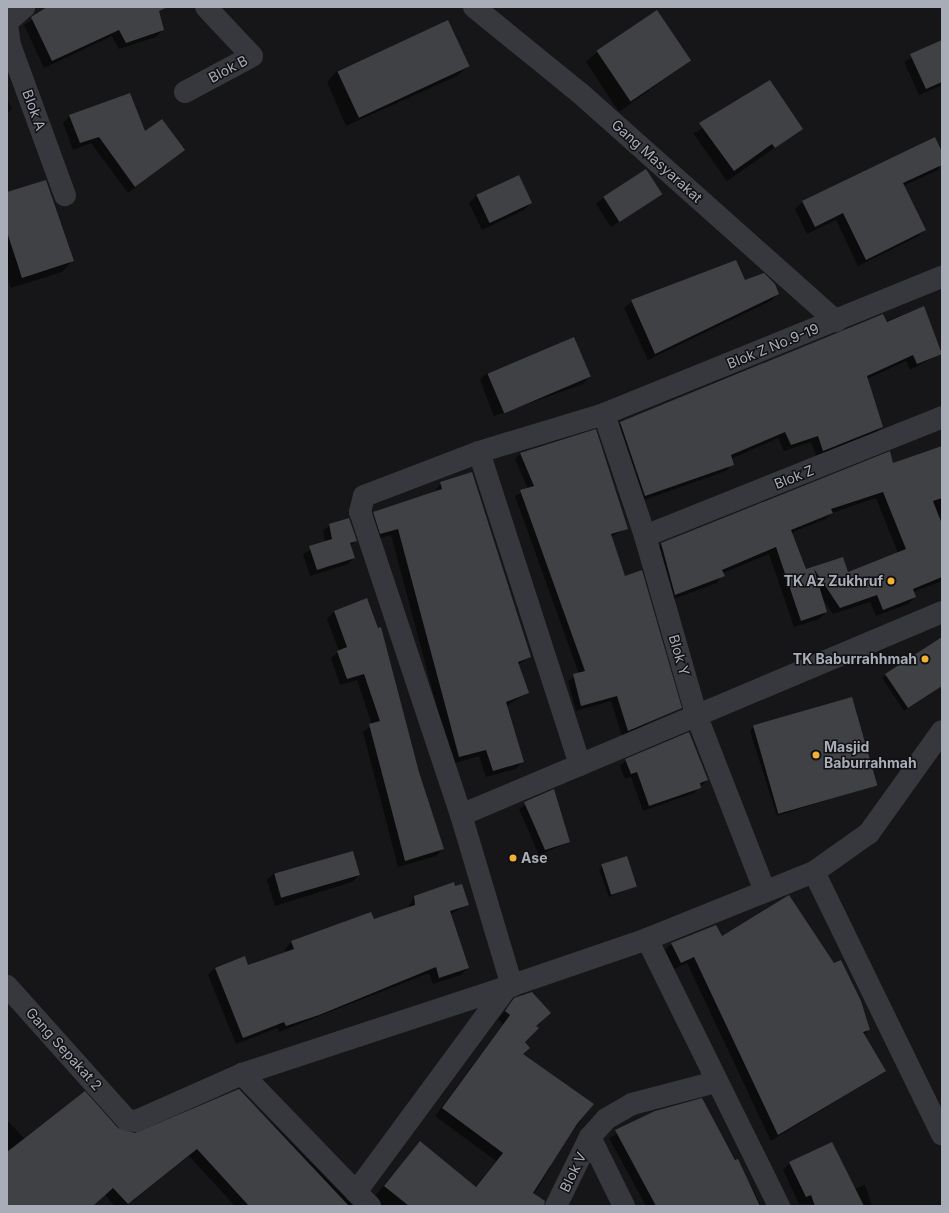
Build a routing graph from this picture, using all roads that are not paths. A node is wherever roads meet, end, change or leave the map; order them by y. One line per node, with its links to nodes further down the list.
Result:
1 (24, 7): 4 (street, Blok A)
2 (206, 7): 5 (street, Blok B)
3 (474, 7): 8 (street, Gang Masyarakat)
4 (7, 23): 6 (street, Blok A)
5 (185, 92)
6 (66, 195)
7 (942, 277): 8 (street, Blok Z No.9-19)
8 (836, 321): 9 (street, Blok Z No.9-19)
9 (604, 414): 11 (street, Blok Z No.9-19); 12 (street, Blok Y)
10 (942, 417): 12 (street, Blok Z)
11 (479, 452): 16 (street); 17 (street, Blok Z No.9-19)
12 (645, 536): 14 (street, Blok Y)
13 (942, 612): 14 (street)
14 (697, 717): 16 (street); 19 (street, Blok Y)
15 (942, 731): 18 (street)
16 (580, 765): 17 (street)
17 (461, 815): 22 (street, Blok Z No.9-19)
18 (814, 872): 19 (street); 25 (street)
19 (765, 891): 20 (street)
20 (647, 939): 22 (street); 24 (street)
21 (7, 986): 23 (street, Gang Sepakat 2)
22 (510, 986): 23 (street); 27 (street)
23 (242, 1074): 27 (street)
24 (715, 1082): 26 (street, Blok V); 30 (street)
25 (942, 1134)
26 (590, 1137): 28 (street, Blok V); 29 (street)
27 (363, 1199)
28 (556, 1206)
29 (624, 1206)
30 (779, 1206)

